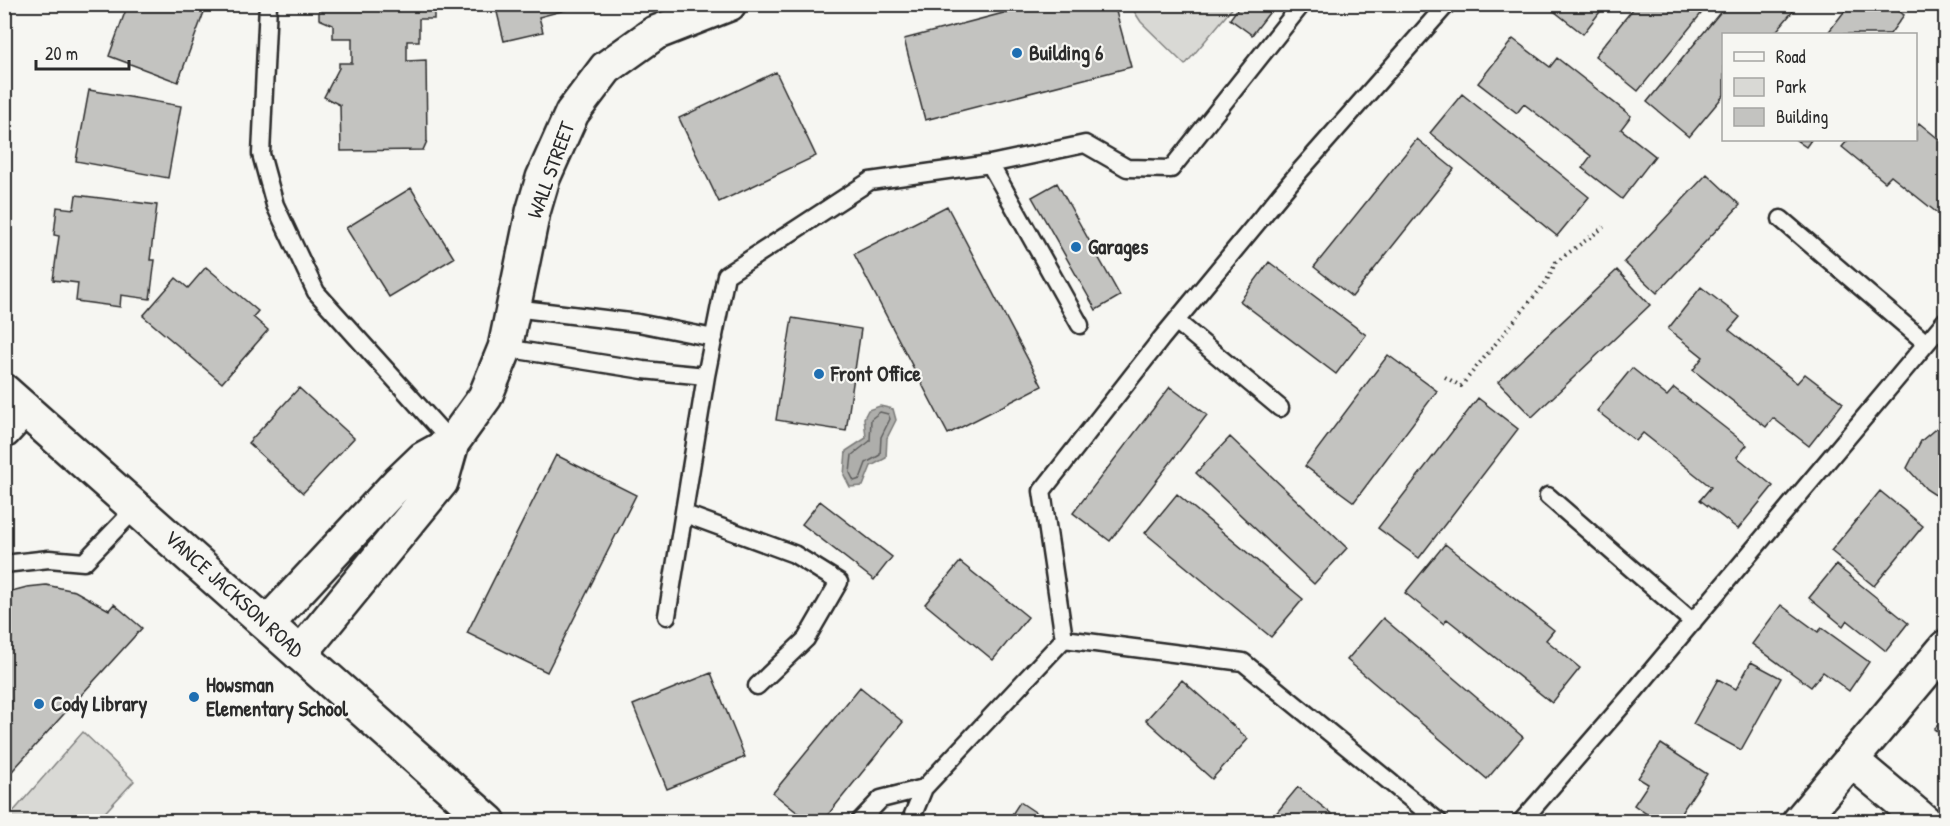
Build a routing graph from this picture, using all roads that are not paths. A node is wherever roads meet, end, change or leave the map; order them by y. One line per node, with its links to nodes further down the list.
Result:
1 (268, 4): 17 (lane)
2 (729, 4): 7 (street, WALL STREET)
3 (1302, 4): 5 (lane)
4 (1447, 4): 9 (lane)
5 (990, 164): 10 (lane); 11 (lane)
6 (1781, 219): 12 (lane)
7 (514, 308): 11 (lane); 13 (street, WALL STREET)
8 (1946, 320): 12 (lane)
9 (1176, 321): 15 (lane); 25 (lane)
10 (1080, 325)
11 (714, 338): 14 (lane)
12 (1926, 343): 23 (lane)
13 (505, 348): 14 (lane); 17 (street, WALL STREET)
14 (706, 376): 20 (lane)
15 (1281, 408)
16 (11, 410): 19 (street, VANCE JACKSON ROAD)
17 (452, 443): 24 (street, WALL STREET); 27 (street, WALL STREET)
18 (1548, 496): 23 (lane)
19 (136, 508): 21 (lane); 24 (street, VANCE JACKSON ROAD)
20 (685, 514): 22 (lane); 28 (lane)
21 (4, 564)
22 (667, 616)
23 (1693, 622): 35 (lane)
24 (267, 624): 27 (street, VANCE JACKSON ROAD)
25 (1064, 639): 30 (lane); 34 (lane)
26 (1946, 648): 29 (street)
27 (300, 654): 31 (street, VANCE JACKSON ROAD)
28 (757, 686)
29 (1851, 760): 36 (street); 37 (street)
30 (924, 788): 32 (lane); 33 (lane)
31 (489, 822)
32 (859, 822)
33 (910, 822)
34 (1439, 822)
35 (1521, 822)
36 (1799, 822)
37 (1925, 822)

